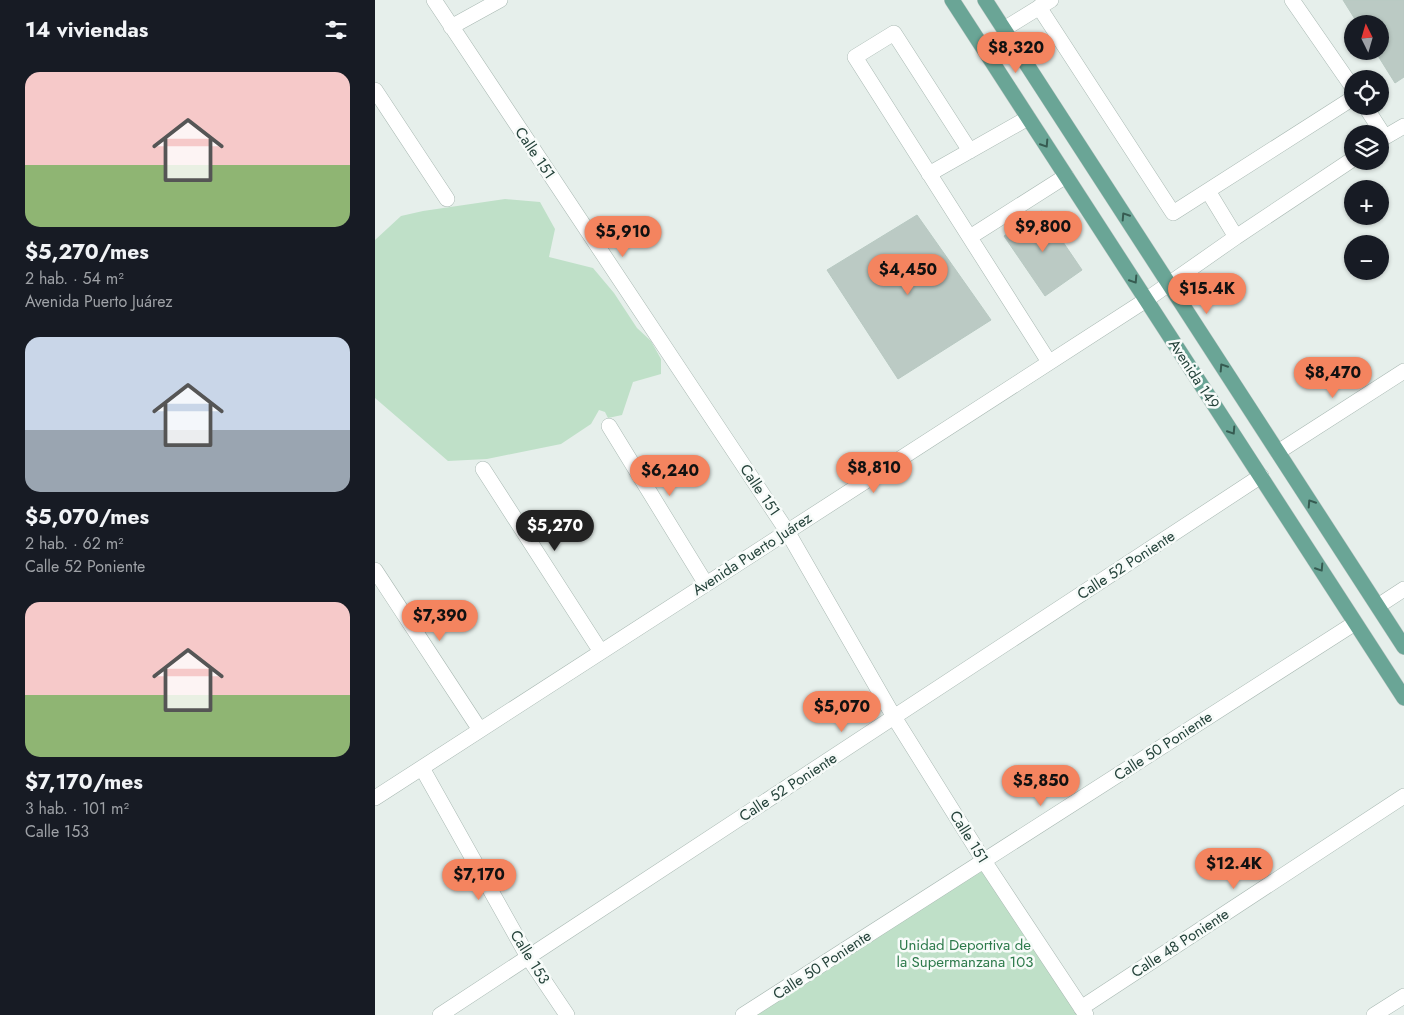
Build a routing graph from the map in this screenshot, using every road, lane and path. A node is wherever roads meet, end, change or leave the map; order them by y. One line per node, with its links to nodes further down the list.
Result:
1 (434, 0): 7 (street, Calle 151)
2 (500, 0): 7 (street)
3 (952, 0): 12 (main road, Avenida 149)
4 (985, 0): 8 (main road, Avenida 149)
5 (1291, 0): 9 (street)
6 (1045, 4): 8 (street); 21 (street)
7 (451, 27): 33 (street, Calle 151)
8 (1004, 29): 10 (main road, Avenida 149)
9 (1344, 75)
10 (1036, 79): 12 (main road); 25 (main road, Avenida 149, one-way to 10)
11 (375, 90): 22 (street)
12 (1013, 94): 14 (main road, Avenida 149)
13 (1344, 104): 21 (street)
14 (1028, 118): 17 (street); 20 (main road, Avenida 149, one-way to 20)
15 (1404, 126): 16 (street)
16 (1389, 135)
17 (970, 151): 19 (street); 19 (street)
18 (1344, 165): 24 (street, Avenida Puerto Juárez)
19 (929, 174): 23 (street)
20 (1066, 176): 23 (street); 26 (main road, Avenida 149, one-way to 26)
21 (1208, 191): 24 (street)
22 (447, 199)
23 (970, 237): 27 (street)
24 (1236, 237): 25 (street, Avenida Puerto Juárez)
25 (1169, 284): 26 (street, Avenida Puerto Juárez); 30 (main road, Avenida 149, one-way to 25)
26 (1146, 300): 27 (street, Avenida Puerto Juárez); 32 (main road, Avenida 149, one-way to 32)
27 (1049, 362): 33 (street, Avenida Puerto Juárez)
28 (1404, 371): 30 (street)
29 (609, 426): 35 (street)
30 (1278, 452): 37 (main road, Avenida 149, one-way to 30)
31 (483, 469): 40 (street)
32 (1261, 476): 38 (main road, Avenida 149, one-way to 38); 42 (street, Calle 52 Poniente)
33 (787, 531): 35 (street, Avenida Puerto Juárez); 42 (street, Calle 151)
34 (375, 570): 43 (street)
35 (706, 584): 40 (street, Avenida Puerto Juárez)
36 (1404, 590): 37 (street)
37 (1378, 606): 39 (main road, Avenida 149)
38 (1355, 623): 41 (main road, Avenida 149); 47 (street, Calle 50 Poniente)
39 (1404, 647)
40 (601, 652): 43 (street, Avenida Puerto Juárez)
41 (1404, 698)
42 (894, 717): 47 (street, Calle 151); 48 (street, Calle 52 Poniente)
43 (480, 730): 44 (street, Avenida Puerto Juárez)
44 (422, 768): 46 (street, Avenida Puerto Juárez); 48 (street, Calle 153)
45 (1404, 796): 50 (street, Calle 48 Poniente)
46 (375, 798)
47 (984, 861): 50 (street, Calle 151); 53 (street, Calle 50 Poniente)
48 (528, 957): 51 (street, Calle 52 Poniente); 52 (street, Calle 153)
49 (1404, 996): 54 (street)
50 (1084, 1012)
51 (439, 1015)
52 (567, 1015)
53 (743, 1015)
54 (1375, 1015)

